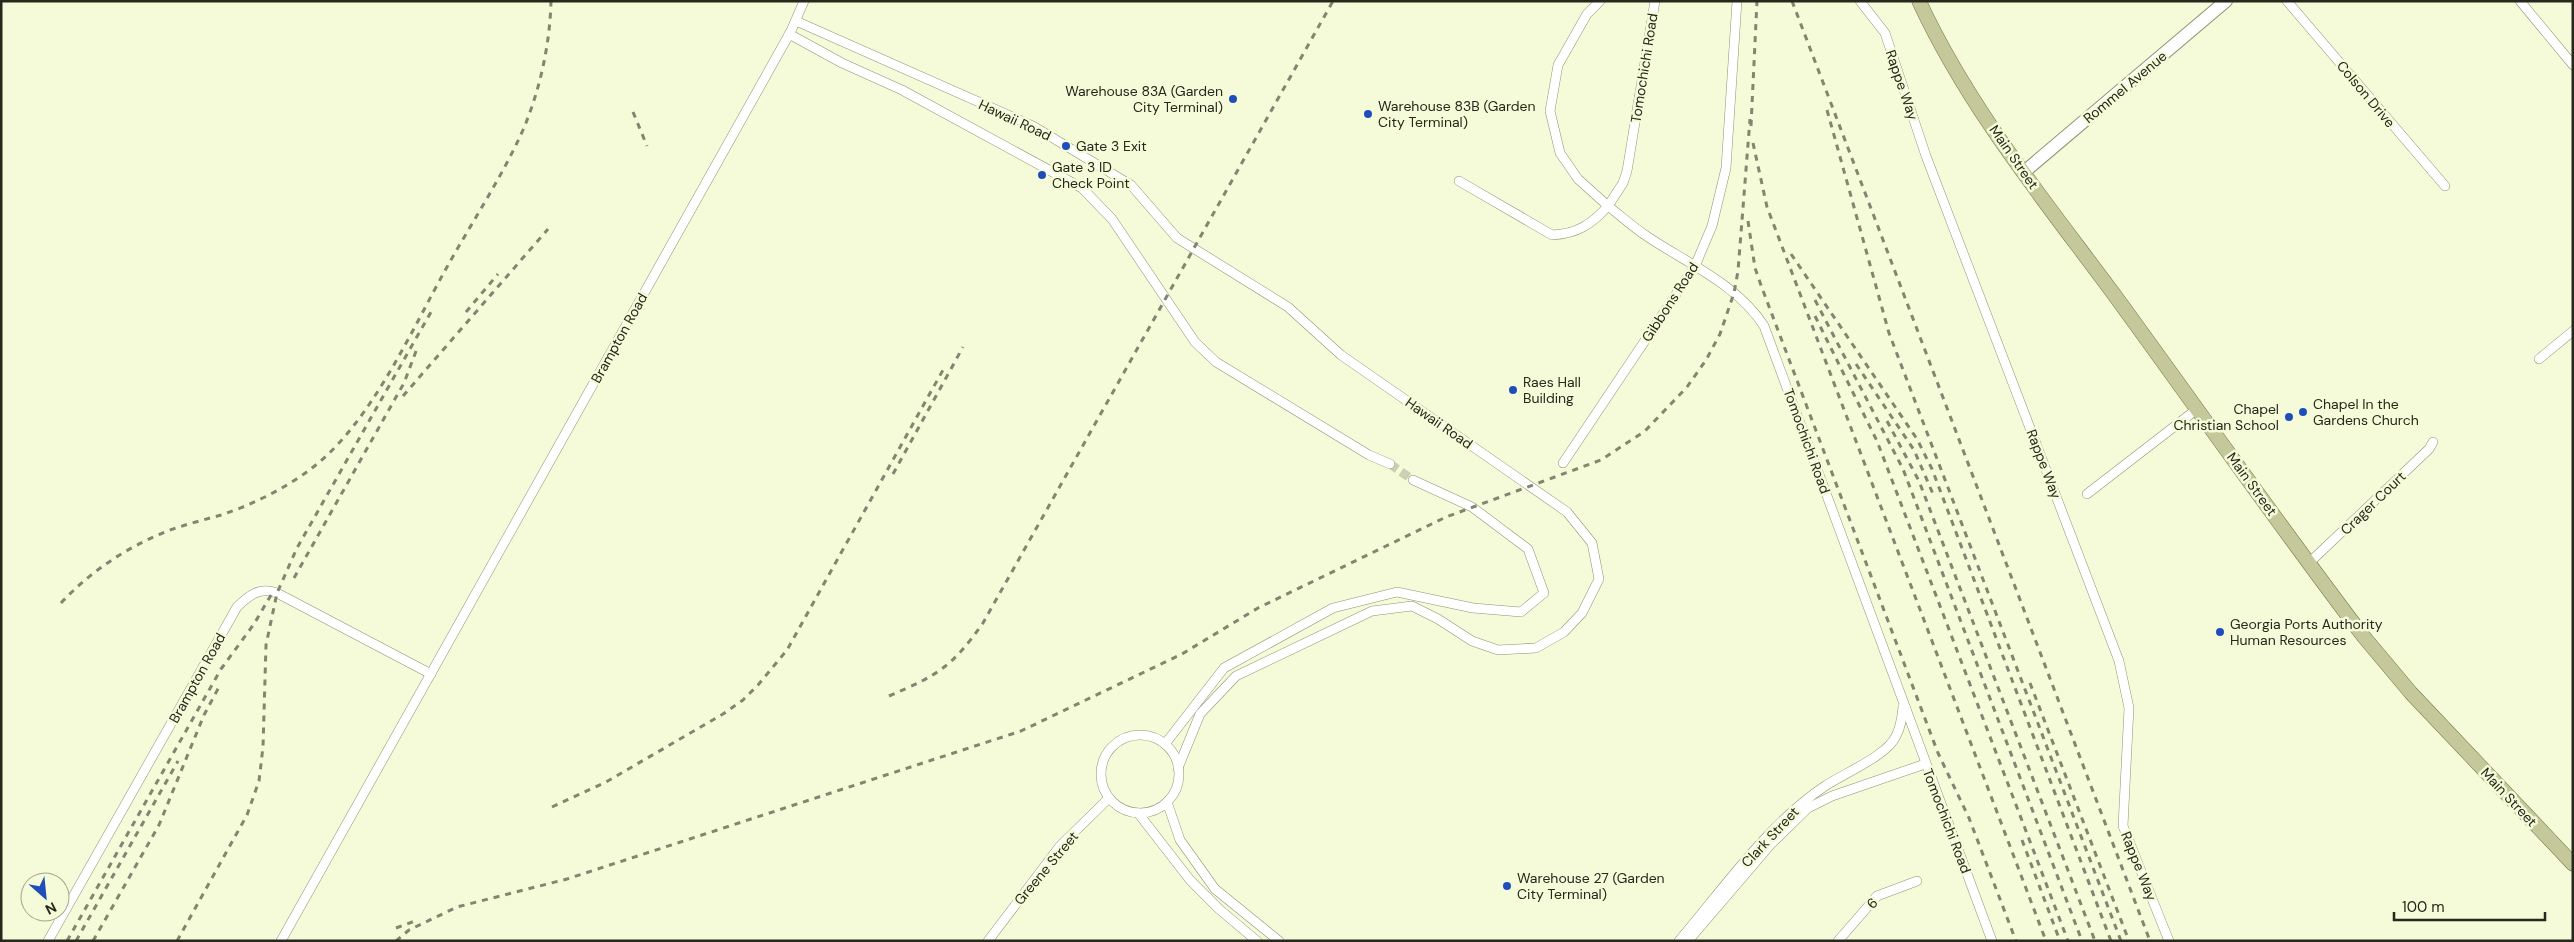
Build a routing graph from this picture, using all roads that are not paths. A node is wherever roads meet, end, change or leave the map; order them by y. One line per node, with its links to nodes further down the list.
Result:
1 (804, 1): 10 (street, Brampton Road)
2 (1600, 1): 16 (street)
3 (1655, 1): 16 (street, Tomochichi Road)
4 (1737, 1): 17 (street, Gibbons Road)
5 (1860, 1): 46 (street, Rappe Way)
6 (1919, 1): 13 (main road, Main Street)
7 (2226, 1): 13 (street, Rommel Avenue)
8 (2287, 1): 15 (street, Colson Drive)
9 (2520, 1): 12 (street)
10 (796, 20): 11 (street, Brampton Road); 31 (street, Hawaii Road)
11 (789, 34): 23 (street, Hawaii Road); 27 (street, Brampton Road)
12 (2573, 65)
13 (2024, 172): 20 (main road, Main Street)
14 (1459, 181): 16 (street)
15 (2445, 186)
16 (1608, 206): 17 (street, Tomochichi Road)
17 (1695, 266): 22 (street, Gibbons Road); 28 (street, Tomochichi Road)
18 (2573, 331): 19 (street)
19 (2539, 359)
20 (2197, 409): 25 (street); 26 (main road, Main Street)
21 (2433, 442): 26 (street, Crager Court)
22 (1563, 463)
23 (1390, 464)
24 (1413, 480): 29 (street)
25 (2086, 494)
26 (2310, 562): 35 (main road, Main Street)
27 (431, 674): 37 (street, Brampton Road); 38 (street, Brampton Road)
28 (1903, 704): 30 (street, Tomochichi Road); 42 (street, Clark Street)
29 (1165, 744): 31 (street); 32 (street)
30 (1925, 764): 43 (street, Clark Street); 45 (street, Tomochichi Road)
31 (1178, 768): 33 (street)
32 (1109, 798): 34 (street); 39 (street, Greene Street)
33 (1167, 802): 34 (street); 41 (street)
34 (1138, 813): 40 (street)
35 (2573, 864)
36 (1916, 881): 44 (street, 6)
37 (48, 941)
38 (281, 941)
39 (988, 941)
40 (1257, 941)
41 (1279, 941)
42 (1680, 941)
43 (1688, 941)
44 (1838, 941)
45 (1992, 941)
46 (2169, 941)

